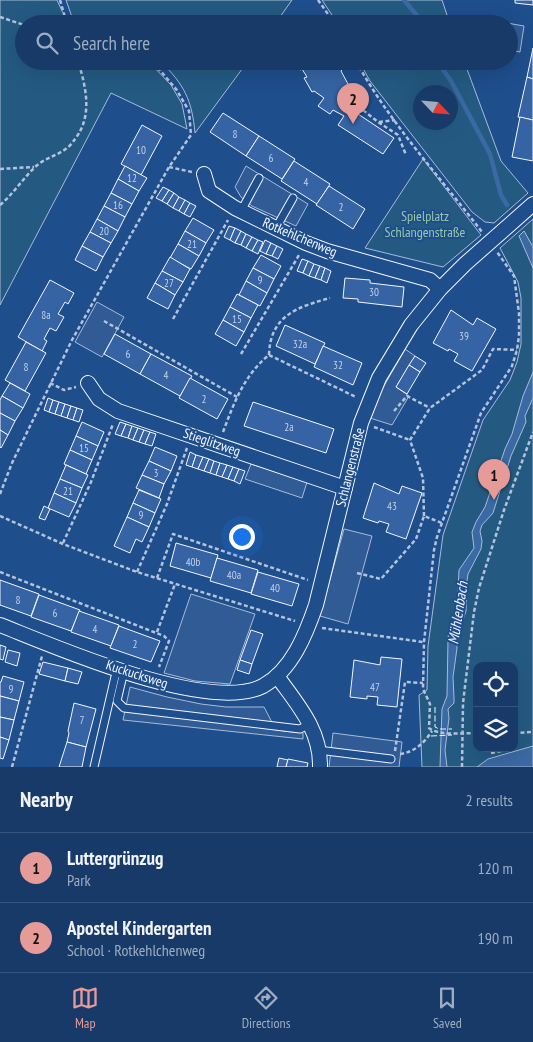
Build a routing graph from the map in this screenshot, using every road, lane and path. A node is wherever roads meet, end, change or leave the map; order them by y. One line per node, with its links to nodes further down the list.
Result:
1 (60, 0): 3 (path)
2 (318, 0): 4 (path)
3 (64, 15)
4 (329, 15)
5 (0, 17): 6 (path)
6 (15, 21)
7 (80, 70): 14 (path)
8 (160, 70): 15 (path)
9 (361, 70): 11 (path)
10 (353, 102): 12 (path)
11 (395, 120): 12 (path); 25 (path)
12 (378, 122): 13 (path)
13 (406, 155)
14 (34, 167): 16 (path); 21 (path)
15 (169, 167): 17 (path); 33 (path)
16 (0, 169)
17 (204, 174): 22 (street, Rotkehlchenweg)
18 (259, 178): 22 (lane)
19 (293, 198): 23 (lane)
20 (533, 204): 25 (street, Schlangenstraße)
21 (0, 205)
22 (238, 209): 23 (street, Rotkehlchenweg); 28 (path)
23 (276, 228): 24 (street, Rotkehlchenweg)
24 (306, 242): 26 (street, Rotkehlchenweg); 31 (path)
25 (490, 242): 26 (street, Schlangenstraße); 30 (path)
26 (440, 289): 36 (street, Schlangenstraße)
27 (330, 298): 32 (path)
28 (173, 319)
29 (104, 320): 35 (path)
30 (517, 350): 37 (path); 49 (path)
31 (241, 354)
32 (269, 355): 35 (path); 36 (path)
33 (50, 383): 34 (path); 46 (path)
34 (88, 383): 39 (street, Stieglitzweg)
35 (237, 397): 44 (path)
36 (370, 399): 40 (street, Schlangenstraße)
37 (430, 408): 38 (path); 43 (path)
38 (394, 410)
39 (118, 411): 42 (street, Stieglitzweg); 50 (path)
40 (361, 423): 43 (path); 45 (street, Schlangenstraße)
41 (533, 432): 70 (path)
42 (191, 435): 44 (street, Stieglitzweg); 52 (path)
43 (410, 440): 48 (path)
44 (218, 444): 45 (street, Stieglitzweg)
45 (345, 488): 56 (street, Schlangenstraße)
46 (0, 494)
47 (0, 516): 50 (path)
48 (424, 516): 49 (path); 53 (path)
49 (442, 523): 60 (path)
50 (63, 544): 52 (path)
51 (0, 572): 59 (path)
52 (137, 572): 54 (path)
53 (357, 573)
54 (157, 578): 55 (path); 56 (path)
55 (175, 584): 58 (path); 59 (path)
56 (321, 584): 58 (street, Schlangenstraße)
57 (0, 625): 61 (street, Kuckucksweg)
58 (309, 625): 60 (path); 63 (street, Schlangenstraße)
59 (157, 632): 64 (path)
60 (424, 642): 65 (path)
61 (45, 643): 62 (street, Kuckucksweg); 76 (path)
62 (120, 669): 64 (street, Kuckucksweg); 66 (lane); 77 (lane)
63 (277, 676): 64 (street, Kuckucksweg); 66 (street)
64 (153, 680)
65 (423, 683): 67 (path); 75 (path)
66 (311, 724): 72 (street)
67 (432, 731): 70 (path); 75 (path)
68 (518, 732): 69 (path)
69 (533, 732)
70 (462, 733): 71 (path); 79 (path)
71 (473, 733)
72 (318, 750): 75 (lane); 78 (street)
73 (496, 752): 74 (path)
74 (491, 753)
75 (391, 759)
76 (12, 767)
77 (94, 767)
78 (320, 767)
79 (462, 767)

